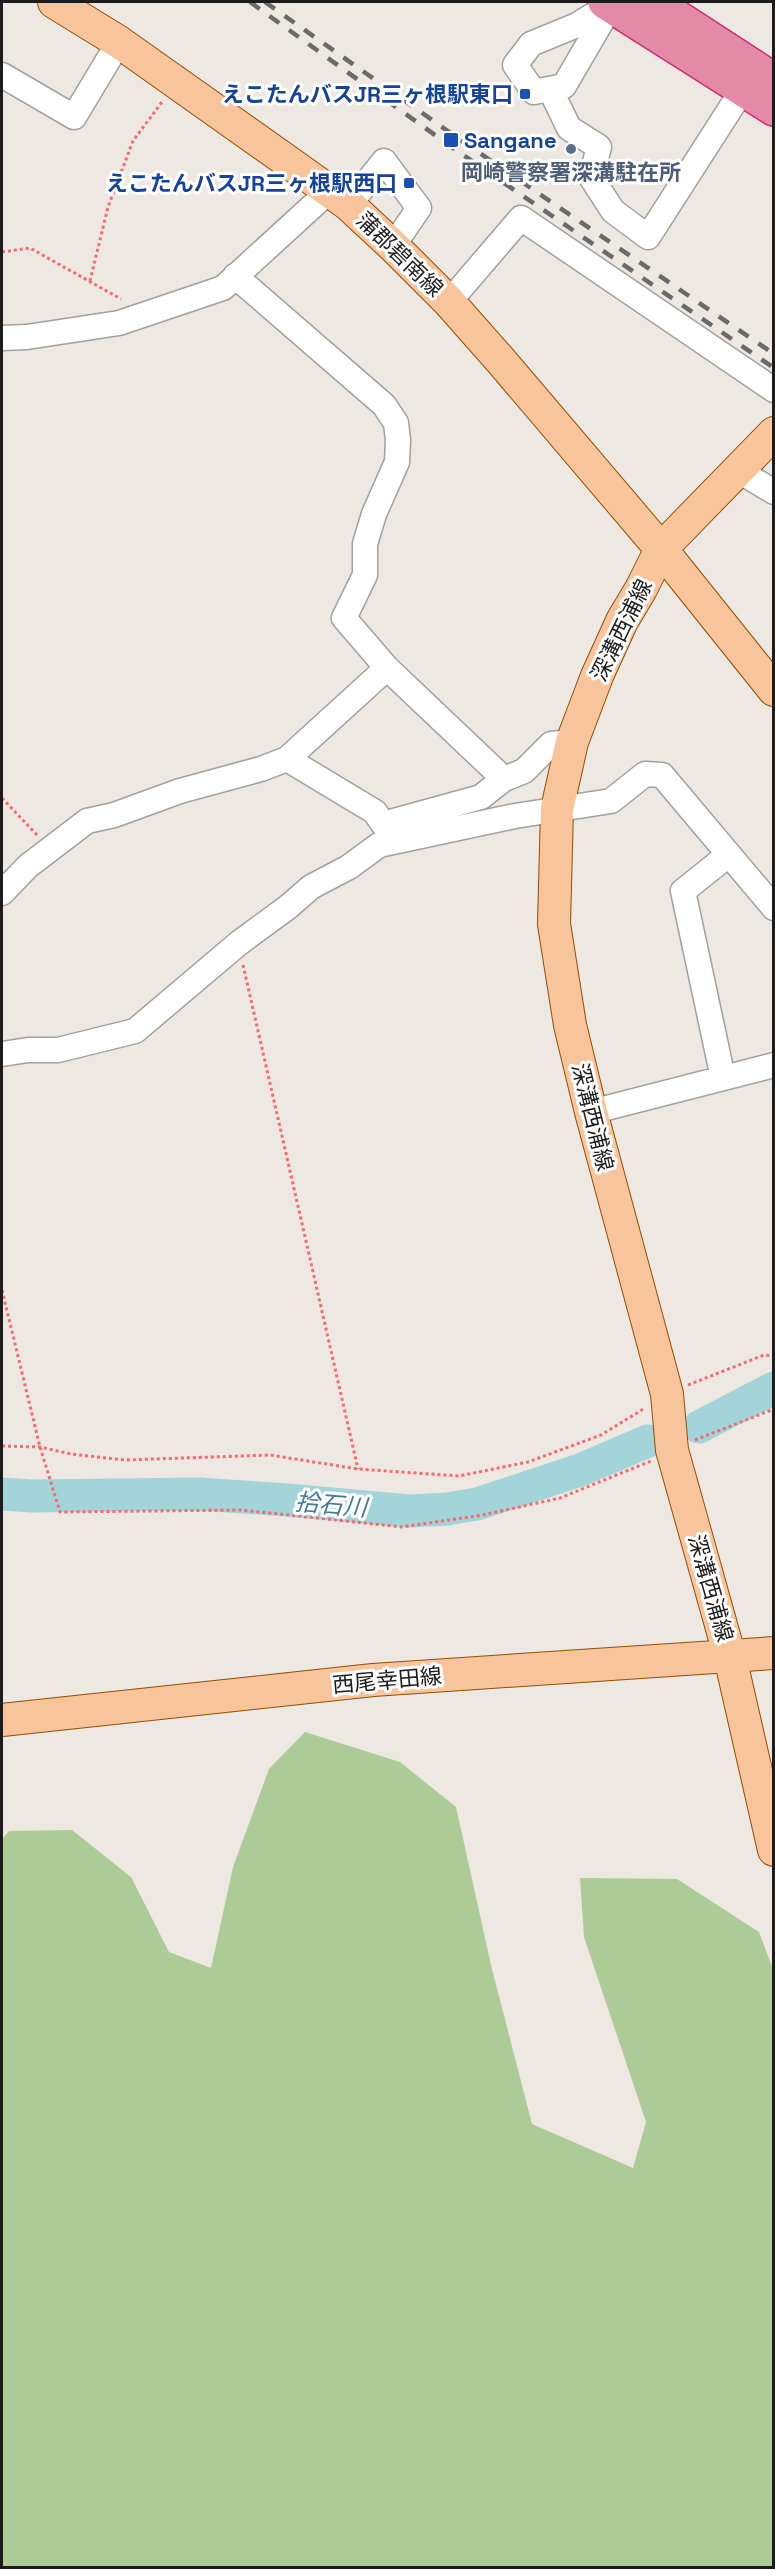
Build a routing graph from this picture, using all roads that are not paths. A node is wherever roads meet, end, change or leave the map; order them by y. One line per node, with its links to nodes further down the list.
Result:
1 (54, 2): 4 (main road, 蒲郡碧南線)
2 (654, 2): 6 (highway)
3 (609, 3): 7 (street); 7 (street); 8 (highway)
4 (119, 42): 5 (street); 10 (main road, 蒲郡碧南線)
5 (2, 75)
6 (774, 80)
7 (550, 88): 8 (street)
8 (743, 89): 9 (highway)
9 (774, 109)
10 (339, 198): 11 (main road, 蒲郡碧南線); 11 (street); 12 (street)
11 (393, 246): 13 (main road, 蒲郡碧南線)
12 (235, 276): 14 (street); 20 (street)
13 (448, 302): 15 (street); 19 (main road, 蒲郡碧南線)
14 (2, 338)
15 (774, 390)
16 (774, 433): 17 (main road, 深溝西浦線)
17 (739, 471): 18 (street); 19 (main road, 深溝西浦線)
18 (774, 492)
19 (661, 549): 21 (main road, 蒲郡碧南線); 22 (main road, 深溝西浦線)
20 (387, 668): 23 (street); 24 (street)
21 (768, 672)
22 (572, 742): 24 (street); 25 (main road, 深溝西浦線)
23 (287, 759): 26 (street); 28 (street)
24 (504, 779): 26 (street)
25 (557, 809): 26 (street); 27 (street); 33 (main road, 深溝西浦線)
26 (381, 835): 30 (street)
27 (728, 856): 29 (street); 32 (street)
28 (2, 893)
29 (774, 908)
30 (2, 1054)
31 (774, 1065): 32 (street)
32 (723, 1078): 33 (street)
33 (591, 1112): 35 (main road, 深溝西浦線)
34 (774, 1653): 35 (main road, 西尾幸田線)
35 (730, 1657): 36 (main road, 西尾幸田線); 37 (main road, 深溝西浦線)
36 (2, 1720)
37 (774, 1850)

